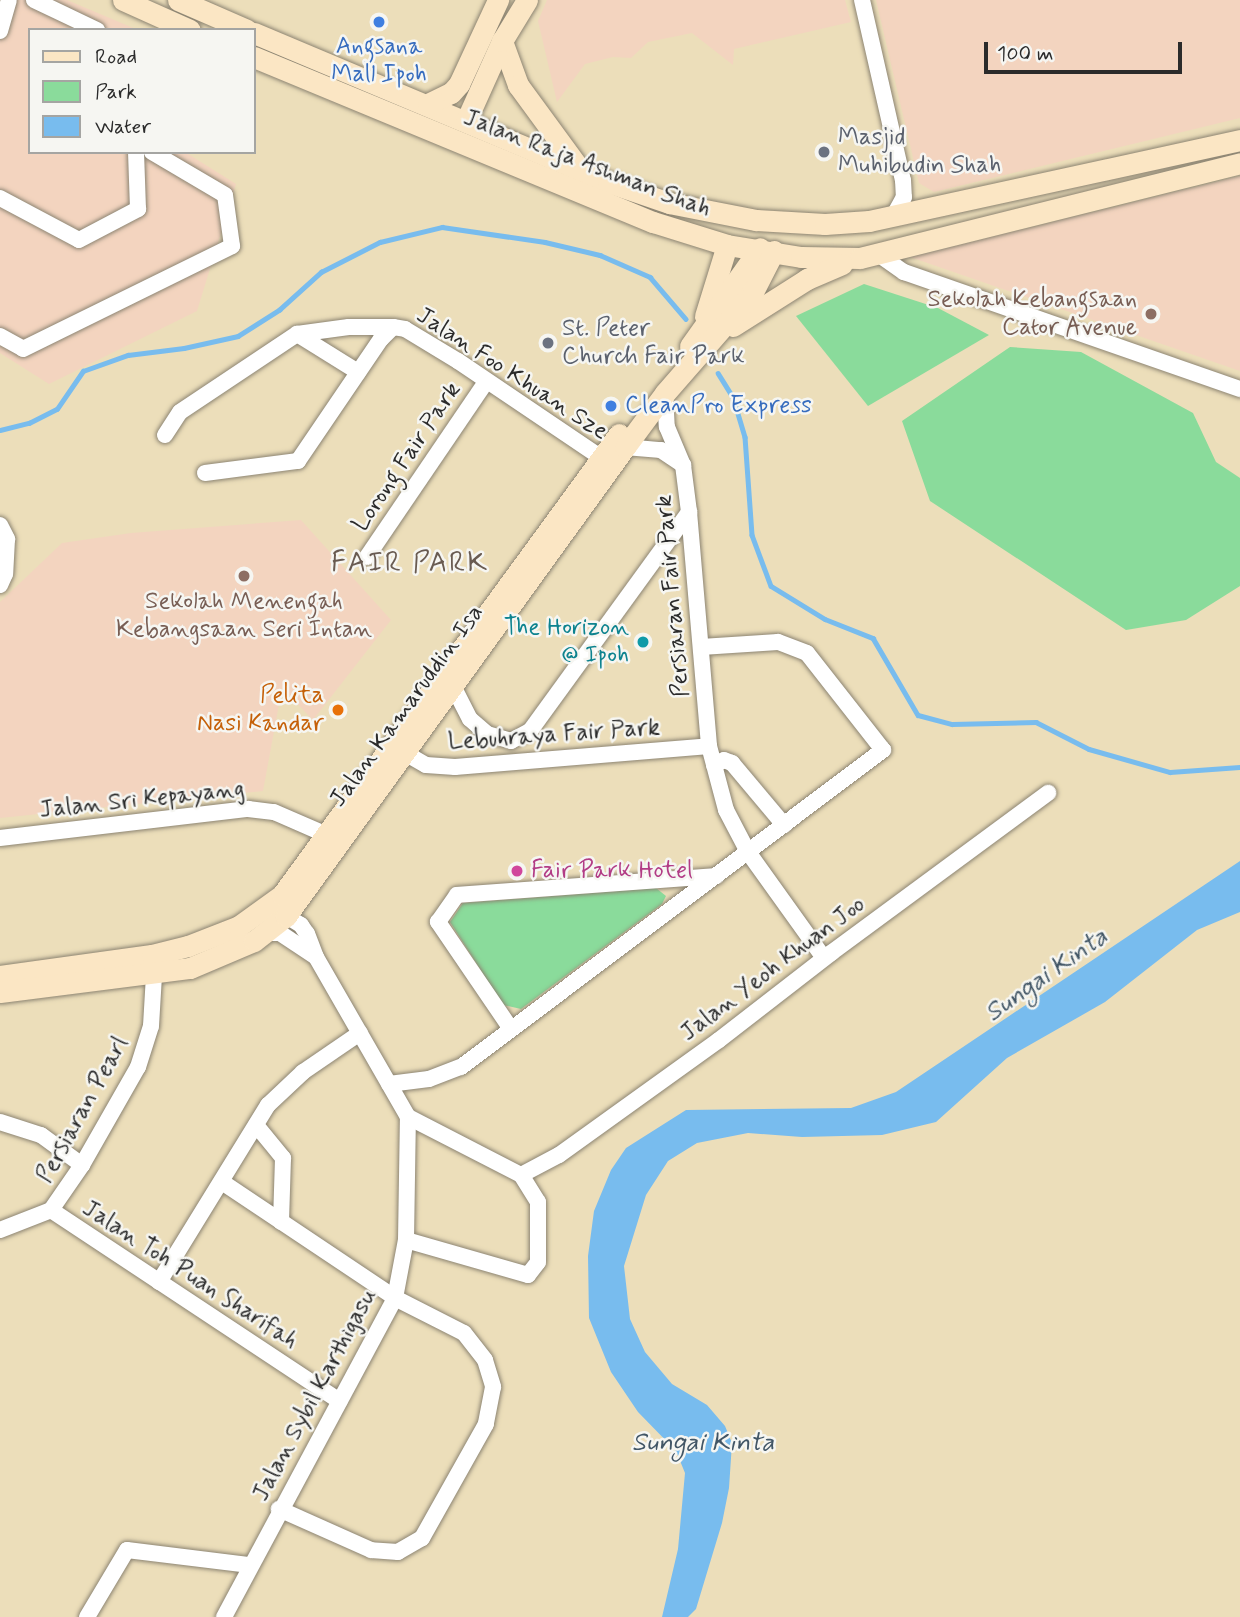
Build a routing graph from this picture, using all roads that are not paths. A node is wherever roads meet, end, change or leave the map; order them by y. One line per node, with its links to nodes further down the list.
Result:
1 (9, 0): 11 (street)
2 (34, 0): 8 (street)
3 (123, 0): 9 (main road)
4 (178, 0): 10 (main road)
5 (498, 0): 16 (main road)
6 (527, 0): 13 (main road)
7 (862, 0): 25 (street)
8 (93, 28)
9 (186, 28)
10 (242, 28)
11 (0, 31)
12 (256, 34): 16 (main road, Jalan Raja Ashman Shah)
13 (502, 41): 17 (main road); 22 (main road)
14 (256, 58): 15 (main road, Jalan Raja Ashman Shah)
15 (337, 93): 17 (main road); 27 (main road, Jalan Raja Ashman Shah)
16 (428, 104): 17 (main road, Jalan Raja Ashman Shah)
17 (466, 121): 22 (main road, Jalan Raja Ashman Shah)
18 (1240, 140): 25 (main road, Jalan Raja Ashman Shah)
19 (136, 154): 24 (street)
20 (155, 154): 32 (street)
21 (1240, 163): 29 (main road, Jalan Raja Ashman Shah)
22 (580, 169): 23 (main road, Jalan Raja Ashman Shah)
23 (608, 182): 26 (main road, Jalan Raja Ashman Shah); 28 (main road)
24 (0, 198)
25 (894, 215): 26 (main road, Jalan Raja Ashman Shah)
26 (869, 221): 28 (main road)
27 (727, 245): 28 (main road, Jalan Raja Ashman Shah); 33 (main road)
28 (769, 248): 29 (main road, Jalan Raja Ashman Shah); 33 (main road, Jalan Kamaruddin Isa)
29 (869, 256): 33 (main road); 36 (street)
30 (393, 327): 31 (street); 34 (street, Jalan Foo Khuan Sze); 35 (street, Jalan Foo Khuan Sze)
31 (297, 334): 34 (street); 38 (street)
32 (0, 335)
33 (705, 337): 37 (main road, Jalan Kamaruddin Isa); 40 (main road, Jalan Kamaruddin Isa)
34 (358, 372): 42 (street, Jalan Foo Khuan Sze)
35 (486, 382): 40 (street, Jalan Foo Khuan Sze); 45 (street, Lorong Fair Park)
36 (1240, 388)
37 (666, 393): 39 (main road, Jalan Kamaruddin Isa); 41 (street, Persiaran Fair Park)
38 (165, 435)
39 (625, 447): 40 (main road, Jalan Kamaruddin Isa); 41 (street, Persiaran Fair Park)
40 (606, 461): 48 (main road, Jalan Kamaruddin Isa); 55 (main road, Jalan Kamaruddin Isa)
41 (683, 464): 43 (street, Persiaran Fair Park)
42 (205, 473)
43 (689, 512): 47 (street, Persiaran Fair Park); 48 (street)
44 (0, 525): 46 (street)
45 (367, 557)
46 (0, 585)
47 (701, 647): 49 (street, Persiaran Fair Park); 53 (street)
48 (453, 686): 50 (main road, Jalan Kamaruddin Isa)
49 (709, 747): 50 (street, Lebuhraya Fair Park); 51 (street, Persiaran Fair Park)
50 (405, 753): 55 (main road, Jalan Kamaruddin Isa)
51 (714, 765): 53 (street); 56 (street, Persiaran Fair Park)
52 (1048, 793): 63 (street, Jalan Yeoh Khuan Joo)
53 (784, 825): 56 (street)
54 (0, 838): 55 (street, Jalan Sri Kepayang)
55 (334, 839): 58 (main road, Jalan Kamaruddin Isa); 59 (main road, Jalan Kamaruddin Isa)
56 (748, 852): 57 (street); 63 (street, Persiaran Fair Park)
57 (716, 876): 67 (street); 67 (street)
58 (286, 916): 59 (main road); 60 (main road, Jalan Kamaruddin Isa); 62 (street)
59 (239, 926): 61 (main road, Jalan Kamaruddin Isa)
60 (267, 933): 62 (street); 64 (main road, Jalan Kamaruddin Isa)
61 (188, 946): 64 (main road); 65 (main road, Jalan Kamaruddin Isa)
62 (316, 957): 68 (street)
63 (824, 958): 74 (street, Jalan Yeoh Khuan Joo)
64 (154, 975): 66 (main road, Jalan Kamaruddin Isa); 73 (street, Persiaran Pearl)
65 (0, 976)
66 (0, 992)
67 (511, 1030): 69 (street)
68 (360, 1033): 69 (street); 72 (street)
69 (389, 1084): 70 (street)
70 (408, 1117): 74 (street); 79 (street, Jalan Sybil Karthigasu)
71 (0, 1122): 73 (street)
72 (256, 1125): 75 (street); 77 (street)
73 (82, 1165): 76 (street, Persiaran Pearl)
74 (521, 1174): 79 (street)
75 (222, 1182): 77 (street); 80 (street)
76 (51, 1210): 78 (street, Persiaran Pearl); 80 (street, Jalan Toh Puan Sharifah)
77 (281, 1222): 81 (street)
78 (0, 1230)
79 (406, 1240): 81 (street, Jalan Sybil Karthigasu)
80 (159, 1282): 82 (street, Jalan Toh Puan Sharifah)
81 (395, 1298): 82 (street, Jalan Sybil Karthigasu); 83 (street)
82 (340, 1401): 83 (street, Jalan Sybil Karthigasu)
83 (279, 1509): 84 (street, Jalan Sybil Karthigasu)
84 (250, 1565): 85 (street); 86 (street, Jalan Sybil Karthigasu)
85 (87, 1617)
86 (224, 1617)

